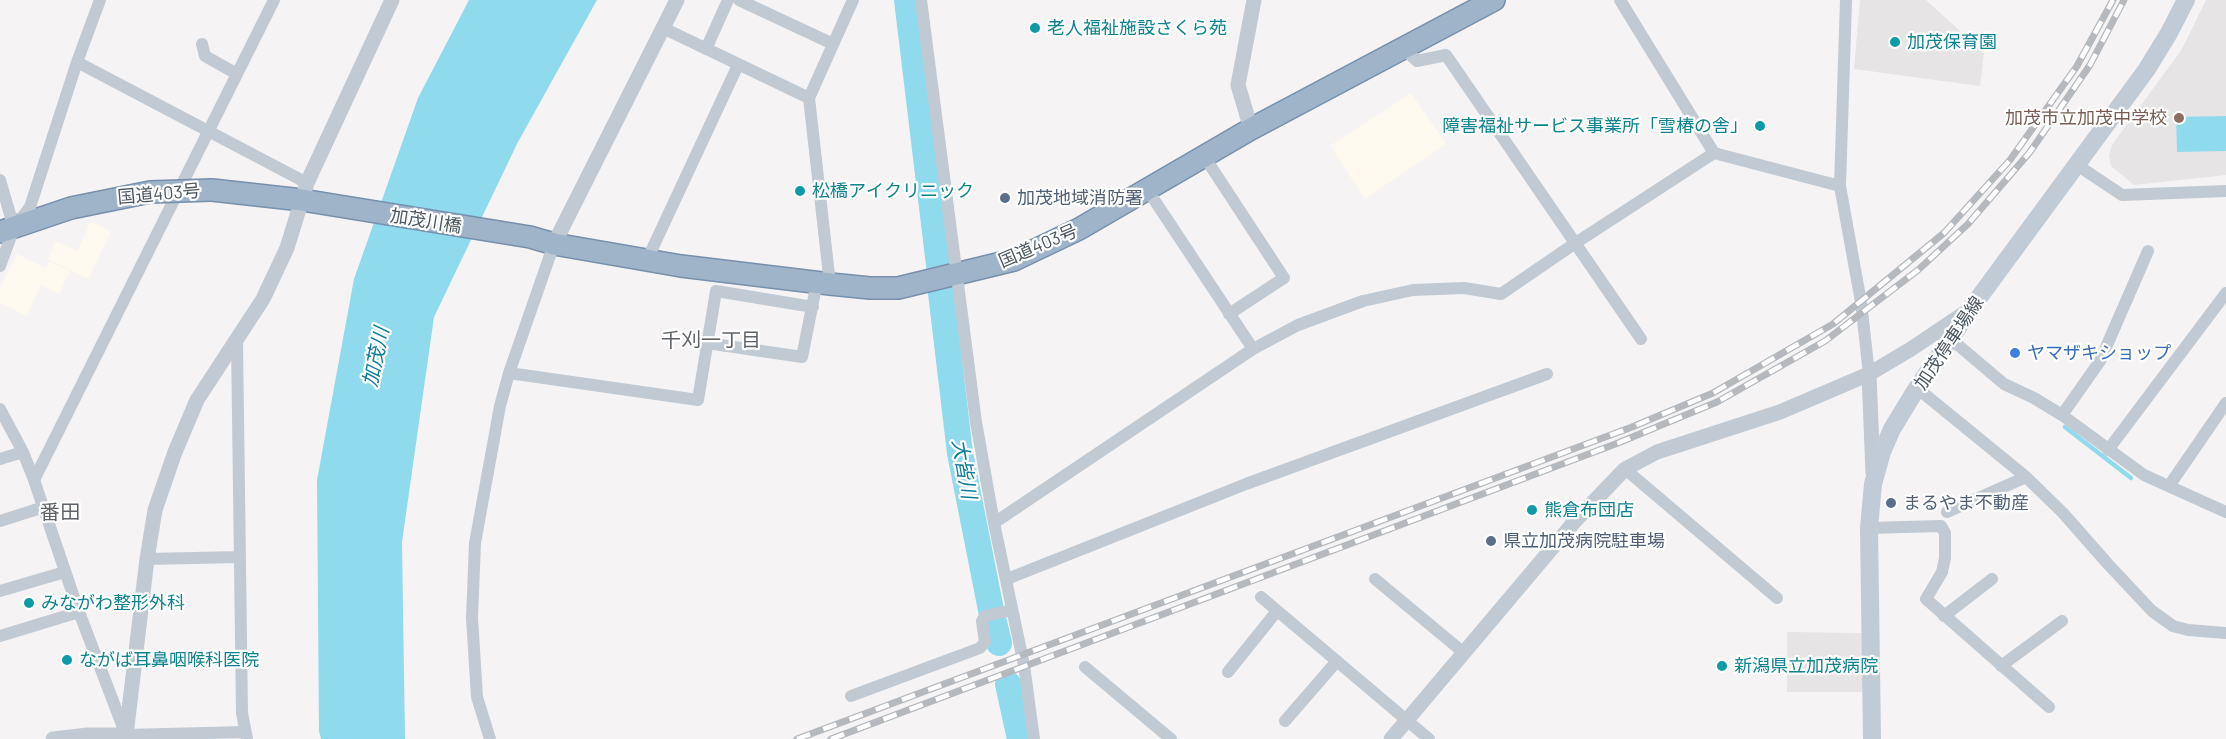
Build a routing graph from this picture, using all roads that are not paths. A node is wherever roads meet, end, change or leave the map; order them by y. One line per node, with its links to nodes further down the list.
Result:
1 (100, 0): 19 (street)
2 (274, 0): 21 (street)
3 (392, 0): 32 (street)
4 (677, 0): 14 (street)
5 (728, 0): 18 (street)
6 (739, 0): 16 (street)
7 (853, 0): 16 (street)
8 (921, 0): 40 (street)
9 (1254, 0): 23 (street)
10 (1494, 0): 17 (highway, 国道403号)
11 (1620, 0): 25 (street)
12 (1846, 0): 29 (street)
13 (2186, 0): 27 (main road, 加茂停車場線)
14 (663, 28): 18 (street); 35 (street)
15 (202, 44): 21 (street)
16 (833, 44): 22 (street)
17 (1403, 48): 23 (highway, 国道403号); 36 (street)
18 (705, 49): 20 (street)
19 (78, 62): 24 (street); 33 (street)
20 (738, 65): 22 (street); 38 (street)
21 (237, 74): 24 (street)
22 (808, 98): 41 (street)
23 (1251, 129): 26 (highway, 国道403号)
24 (209, 130): 32 (street); 64 (street)
25 (1713, 153): 29 (street); 36 (street)
26 (1204, 156): 30 (highway, 国道403号); 46 (street)
27 (2077, 165): 31 (street); 44 (main road, 加茂停車場線)
28 (0, 180): 33 (street)
29 (1840, 186): 54 (street)
30 (1148, 189): 40 (highway, 国道403号); 46 (street)
31 (2226, 191)
32 (311, 196): 33 (highway, 国道403号, bridge); 34 (highway, 加茂川橋); 49 (street)
33 (7, 230): 39 (street)
34 (530, 237): 35 (highway, 国道403号)
35 (554, 244): 38 (highway, 国道403号); 52 (street)
36 (1574, 244): 47 (street); 51 (street)
37 (2148, 250): 58 (street)
38 (647, 260): 41 (highway, 国道403号)
39 (0, 266)
40 (957, 275): 41 (highway, 国道403号); 71 (street)
41 (824, 283): 43 (street)
42 (2226, 293): 45 (street)
43 (813, 307): 50 (street); 50 (street)
44 (1972, 307): 48 (main road, 加茂停車場線); 54 (street)
45 (2220, 309): 59 (street)
46 (1229, 314): 51 (street)
47 (1641, 339)
48 (1951, 339): 55 (main road, 加茂停車場線); 58 (street)
49 (237, 341): 73 (street); 74 (street)
50 (707, 343): 52 (street)
51 (1253, 349): 71 (street)
52 (509, 373): 101 (street)
53 (1547, 374): 76 (street)
54 (1869, 374): 62 (street); 65 (street)
55 (1917, 388): 63 (street); 65 (main road, 加茂停車場線)
56 (2226, 404): 66 (street)
57 (0, 409): 60 (street)
58 (2062, 415): 59 (street)
59 (2108, 450): 66 (street)
60 (23, 452): 61 (street); 64 (street)
61 (0, 459)
62 (1625, 469): 81 (street); 89 (street)
63 (2026, 477): 68 (street); 87 (street)
64 (34, 480): 67 (street)
65 (1873, 484): 72 (main road, 加茂停車場線)
66 (2169, 486): 69 (street)
67 (44, 507): 70 (street); 75 (street)
68 (1947, 512)
69 (2226, 512)
70 (0, 521)
71 (994, 524): 76 (street)
72 (1869, 528): 85 (street); 106 (main road, 加茂停車場線)
73 (240, 557): 74 (street); 98 (street)
74 (147, 559): 99 (street)
75 (65, 572): 79 (street); 83 (street)
76 (1007, 579): 84 (street)
77 (1375, 579): 89 (street)
78 (1992, 579): 85 (street)
79 (0, 591)
80 (1261, 597): 82 (street)
81 (1777, 598)
82 (1277, 611): 90 (street); 93 (street)
83 (79, 612): 88 (street); 99 (street)
84 (1008, 612): 94 (street); 102 (street)
85 (1944, 616): 91 (street)
86 (2062, 621): 91 (street)
87 (2226, 633)
88 (0, 636)
89 (1464, 653): 96 (street)
90 (1337, 661): 96 (street); 97 (street)
91 (2001, 666): 95 (street)
92 (1085, 667): 103 (street)
93 (1228, 672)
94 (851, 696)
95 (2049, 707)
96 (1407, 720): 104 (street); 105 (street)
97 (1286, 721)
98 (246, 736): 99 (street)
99 (126, 737): 100 (street)
100 (53, 739)
101 (490, 739)
102 (1034, 739)
103 (1171, 739)
104 (1391, 739)
105 (1429, 739)
106 (1872, 739)

